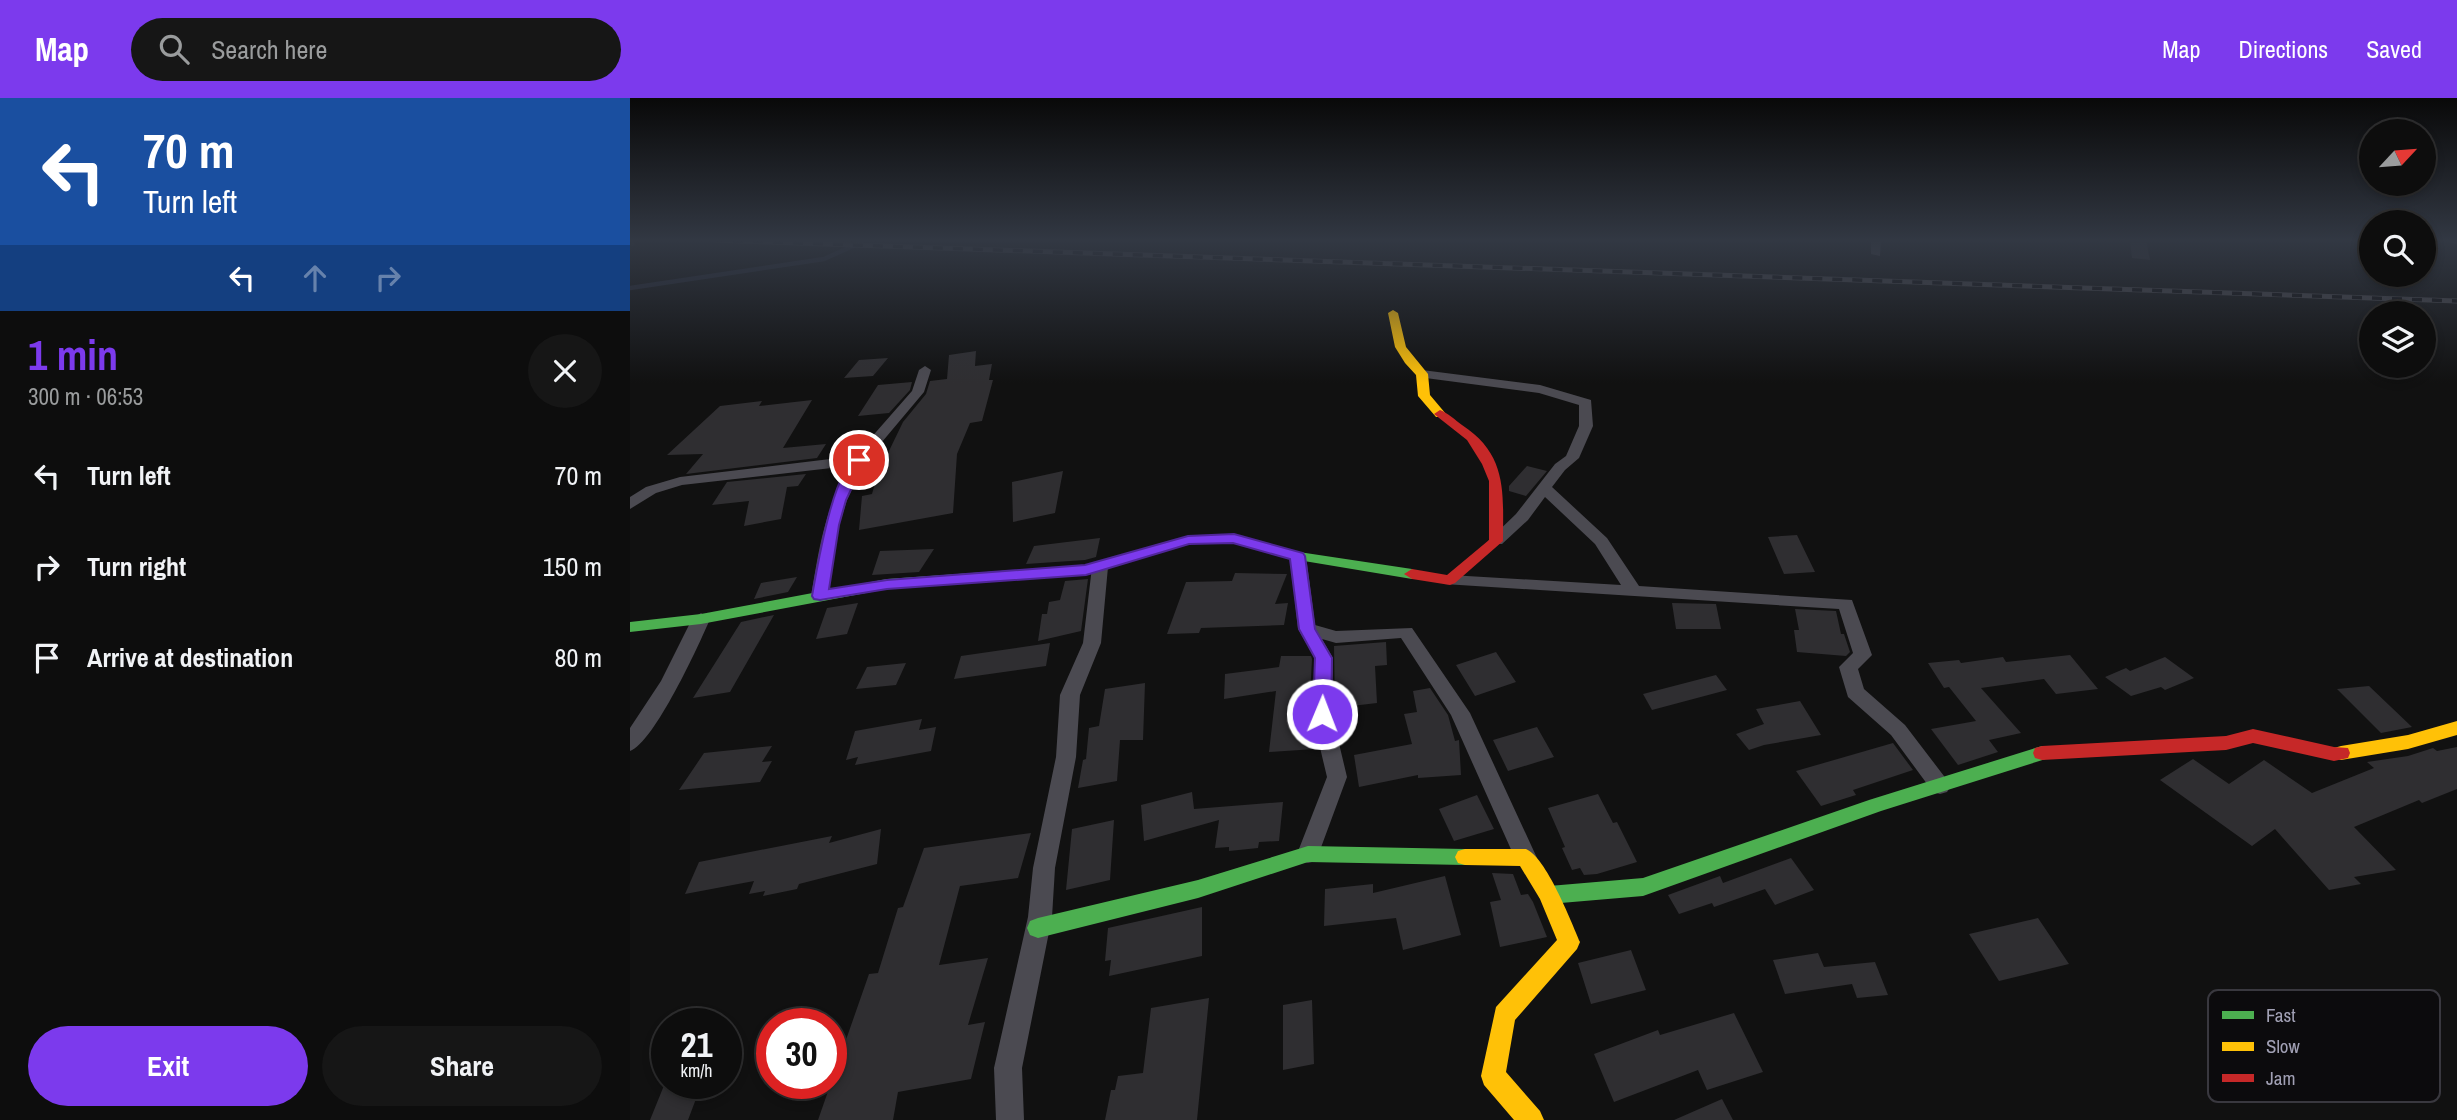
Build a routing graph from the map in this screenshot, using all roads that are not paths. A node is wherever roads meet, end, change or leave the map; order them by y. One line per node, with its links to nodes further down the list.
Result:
1 (1393, 313): 3 (street)
2 (925, 370): 4 (street)
3 (1422, 374): 5 (street); 7 (street)
4 (859, 460): 6 (street); 12 (street)
5 (1544, 488): 7 (street); 11 (street)
6 (630, 504)
7 (1496, 541): 10 (street)
8 (1298, 556): 9 (street); 10 (street); 15 (street)
9 (1100, 567): 12 (street); 22 (street)
10 (1450, 580): 11 (street)
11 (1633, 590): 18 (street)
12 (820, 596): 13 (street)
13 (701, 619): 14 (street); 17 (street)
14 (630, 627)
15 (1307, 629): 19 (street); 20 (street)
16 (2457, 728): 18 (street)
17 (630, 743)
18 (1940, 786): 21 (street)
19 (1308, 854): 20 (street); 22 (street)
20 (1526, 858): 21 (street)
21 (1549, 895): 24 (street)
22 (1038, 928): 23 (street)
23 (1010, 1120)
24 (1531, 1120)

